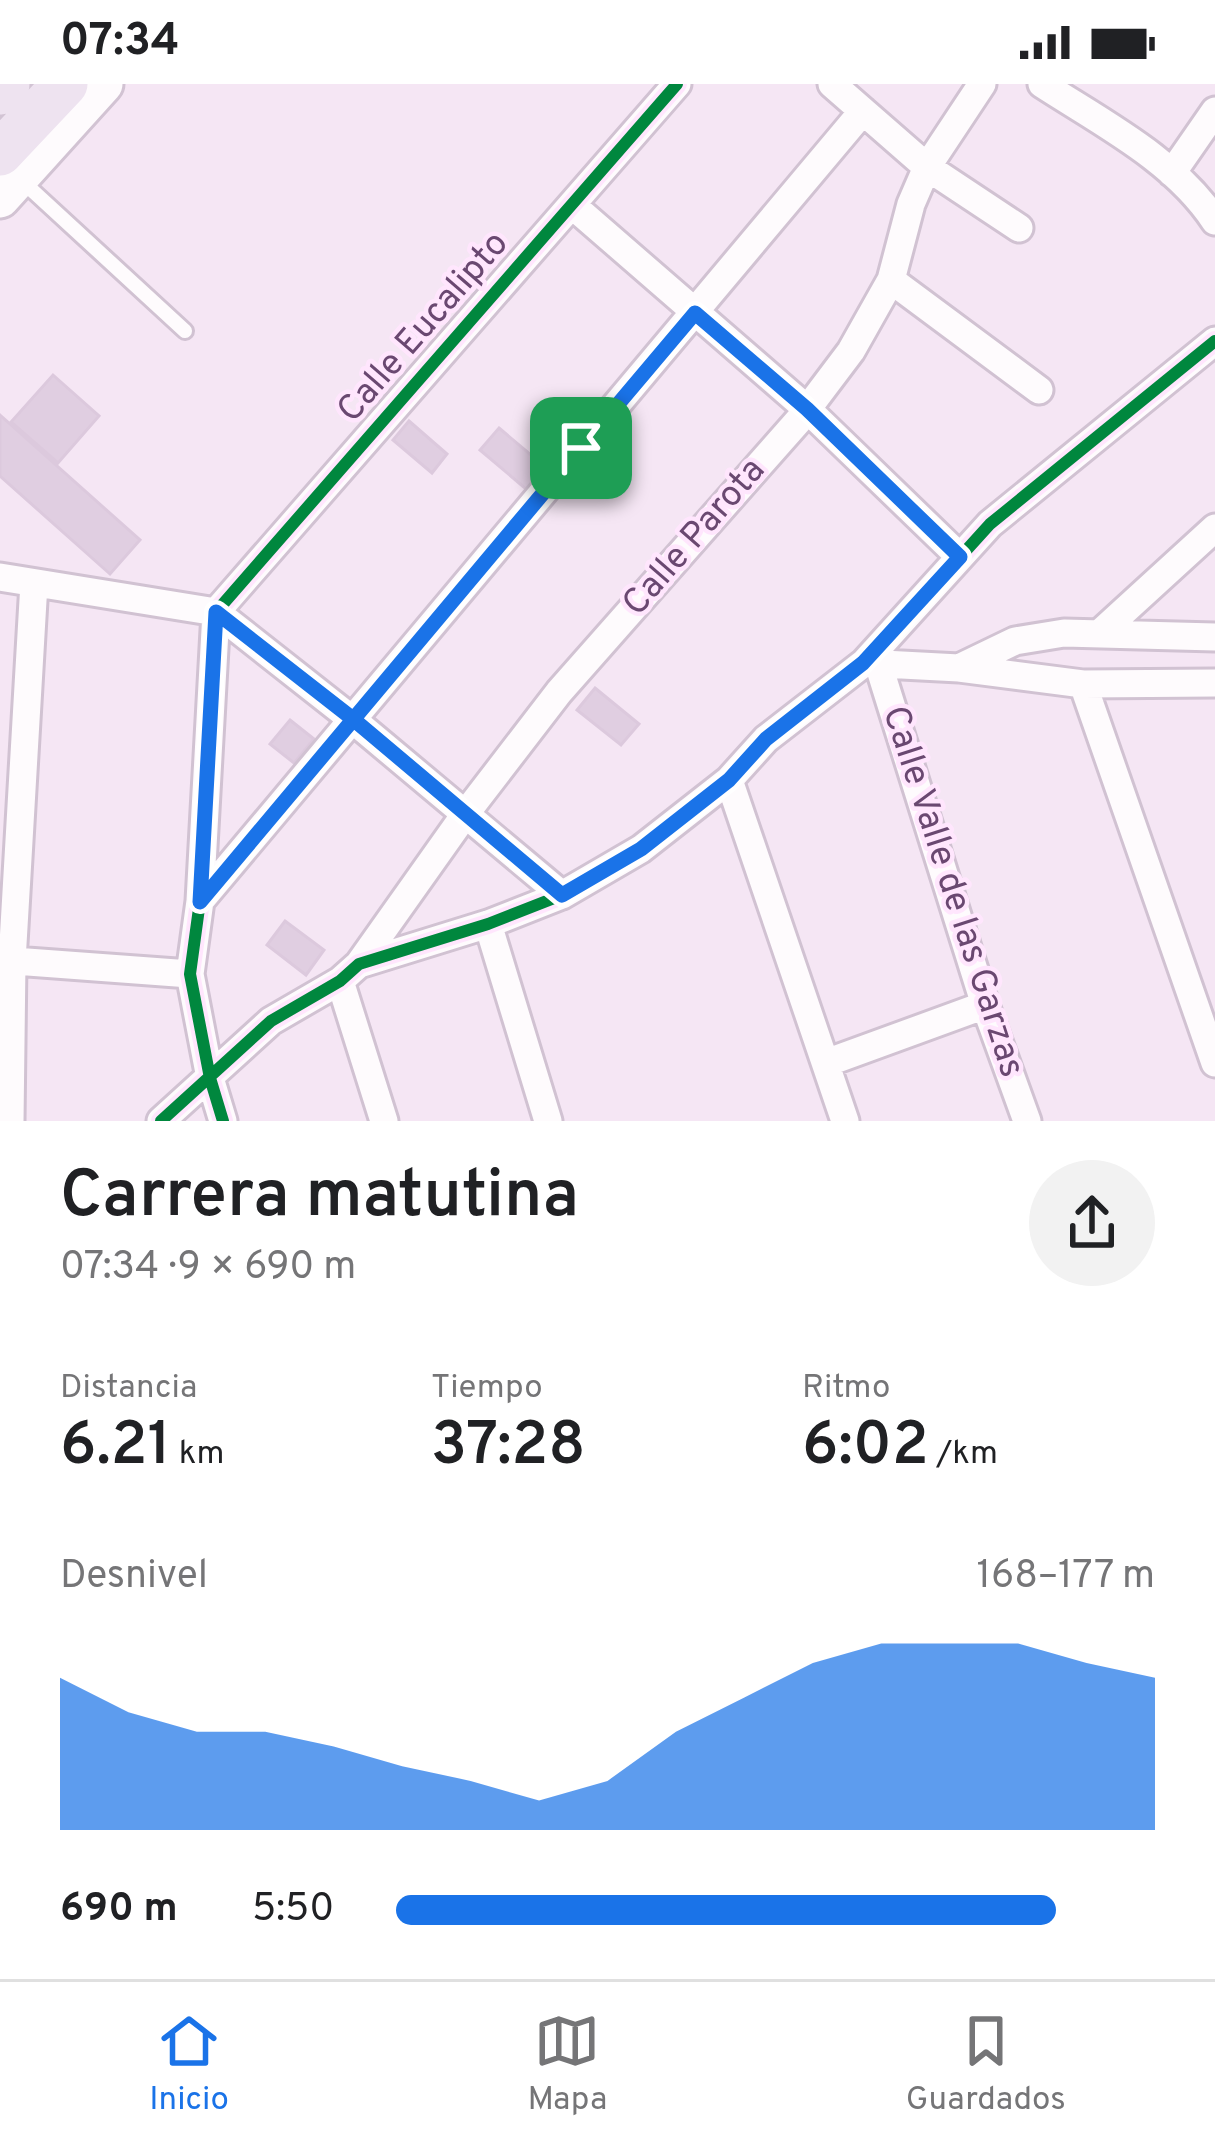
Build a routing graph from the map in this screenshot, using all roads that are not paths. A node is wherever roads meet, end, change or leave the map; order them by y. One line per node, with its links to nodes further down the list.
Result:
1 (7, 84): 6 (highway)
2 (677, 84): 13 (street, Calle Eucalipto)
3 (832, 84): 9 (street)
4 (982, 84): 10 (street, Calle Parota)
5 (1042, 84): 11 (street)
6 (0, 92)
7 (82, 92): 12 (highway)
8 (1215, 110): 11 (street)
9 (863, 111): 10 (street); 17 (street)
10 (927, 167): 15 (street); 16 (street, Calle Parota)
11 (1172, 173): 14 (street)
12 (6, 176): 18 (lane)
13 (572, 205): 17 (street); 26 (street, Calle Eucalipto)
14 (1215, 220)
15 (1019, 228)
16 (891, 280): 20 (street); 21 (street, Calle Parota)
17 (695, 313): 21 (street); 33 (street)
18 (185, 331)
19 (1215, 340): 23 (street)
20 (1040, 390)
21 (807, 409): 23 (street); 35 (street, Calle Parota)
22 (1215, 528): 27 (street)
23 (960, 557): 29 (street)
24 (0, 578): 25 (street)
25 (34, 583): 26 (street); 39 (street)
26 (216, 612): 33 (street); 37 (street)
27 (1099, 634): 28 (street); 30 (street)
28 (1215, 638)
29 (870, 663): 30 (street); 34 (street); 42 (street, Calle Valle de las Garzas)
30 (959, 668): 32 (street)
31 (1215, 683): 32 (street)
32 (1083, 684): 44 (street)
33 (353, 719): 35 (street); 37 (street)
34 (729, 780): 36 (street); 43 (street)
35 (466, 813): 36 (street); 40 (street, Calle Parota)
36 (562, 895): 38 (street)
37 (200, 902): 41 (street)
38 (488, 924): 40 (street); 50 (street)
39 (6, 960): 41 (street); 46 (street)
40 (350, 973): 45 (street); 49 (street)
41 (190, 974): 45 (street)
42 (985, 1005): 43 (street); 52 (street, Calle Valle de las Garzas)
43 (826, 1063): 51 (street)
44 (1215, 1064)
45 (209, 1078): 47 (street); 48 (street)
46 (10, 1121)
47 (161, 1121)
48 (223, 1121)
49 (384, 1121)
50 (548, 1121)
51 (845, 1121)
52 (1027, 1121)

